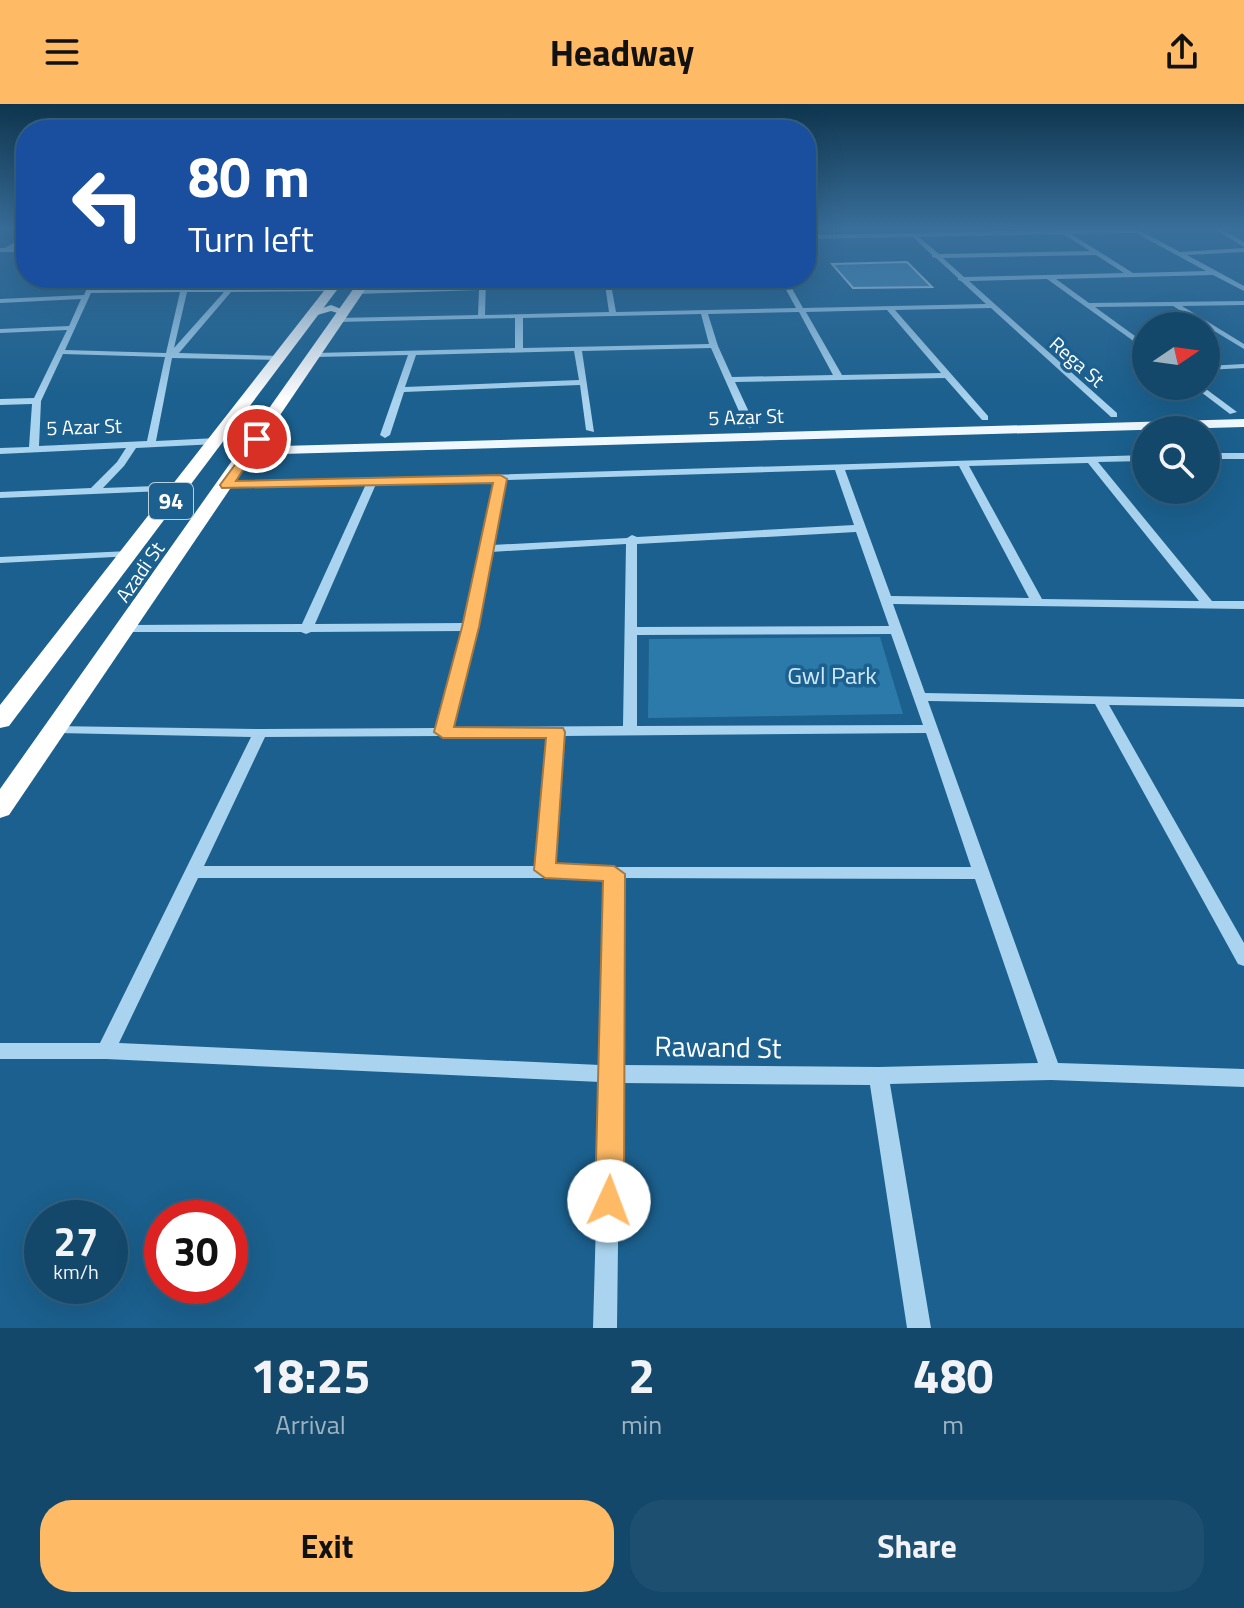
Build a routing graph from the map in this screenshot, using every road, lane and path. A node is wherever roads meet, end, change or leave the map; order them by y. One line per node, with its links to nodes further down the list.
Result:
1 (969, 287): 18 (street, Rega St)
2 (1062, 287): 17 (street)
3 (89, 288): 13 (street)
4 (298, 288): 12 (street)
5 (332, 288): 22 (highway, Azadi St / 94)
6 (334, 288): 7 (main road)
7 (360, 288): 8 (street); 24 (highway, Azadi St)
8 (482, 288): 26 (street)
9 (609, 288): 23 (street)
10 (789, 288): 20 (street)
11 (184, 290): 12 (street); 13 (street); 37 (street)
12 (229, 290): 37 (street)
13 (86, 294): 14 (street); 27 (street)
14 (0, 301)
15 (1244, 303): 16 (street)
16 (1175, 304): 17 (street); 31 (street)
17 (1086, 305): 29 (street)
18 (989, 306): 19 (street); 50 (street, Rega St)
19 (889, 308): 20 (street); 41 (street)
20 (801, 311): 21 (street); 42 (street)
21 (704, 312): 23 (street); 30 (street)
22 (314, 313): 24 (main road); 38 (highway, Azadi St / 94)
23 (613, 314): 25 (street)
24 (341, 316): 26 (street); 36 (highway, Azadi St)
25 (519, 317): 26 (street); 32 (street)
26 (481, 318)
27 (72, 328): 28 (street); 34 (street)
28 (0, 331)
29 (1132, 338)
30 (714, 346): 33 (street); 43 (street)
31 (1244, 347)
32 (519, 349): 33 (street); 35 (street)
33 (578, 349): 44 (street)
34 (59, 352): 37 (street); 47 (street)
35 (413, 352): 36 (street); 45 (street)
36 (315, 355): 59 (highway, Azadi St)
37 (172, 357): 38 (street); 58 (street)
38 (281, 358): 57 (highway, Azadi St / 94)
39 (1244, 366): 40 (street)
40 (1220, 367)
41 (947, 375): 42 (street); 51 (street)
42 (838, 376): 43 (street)
43 (730, 380): 53 (street)
44 (581, 382): 45 (street); 55 (street)
45 (401, 390): 56 (street)
46 (1219, 400): 49 (street)
47 (37, 401): 48 (street); 61 (street)
48 (0, 402)
49 (1238, 412): 50 (main road, 5 Azar St)
50 (1114, 415): 51 (main road, 5 Azar St)
51 (985, 418): 54 (main road, 5 Azar St)
52 (1244, 423): 54 (main road, 5 Azar St)
53 (750, 425): 54 (main road, 5 Azar St); 55 (main road, 5 Azar St)
54 (829, 429): 59 (main road, 5 Azar St)
55 (591, 430): 56 (main road, 5 Azar St)
56 (385, 435): 59 (main road, 5 Azar St)
57 (217, 441): 58 (street, 5 Azar St); 72 (highway, Azadi St / 94)
58 (151, 445): 60 (street, 5 Azar St)
59 (253, 445): 71 (highway, Azadi St)
60 (132, 446): 61 (street, 5 Azar St); 73 (street)
61 (34, 449): 62 (street, 5 Azar St)
62 (0, 451)
63 (1220, 456): 64 (street)
64 (1244, 456)
65 (1132, 459): 66 (street)
66 (1091, 460): 67 (street); 82 (street)
67 (963, 464): 68 (street); 81 (street)
68 (840, 469): 69 (street); 75 (street)
69 (500, 479): 70 (street); 77 (street)
70 (372, 482): 71 (street); 86 (street)
71 (227, 485): 85 (highway, Azadi St)
72 (182, 488): 73 (street); 78 (highway, Azadi St / 94)
73 (94, 491): 74 (street)
74 (0, 495)
75 (861, 528): 76 (street); 80 (street)
76 (632, 538): 77 (street); 88 (street)
77 (486, 549): 84 (street)
78 (129, 554): 79 (street); 92 (highway, Azadi St / 94)
79 (0, 560)
80 (886, 600): 81 (street); 87 (street)
81 (1038, 603): 82 (street)
82 (1209, 605): 83 (street)
83 (1244, 605)
84 (470, 627): 86 (street); 96 (street)
85 (128, 629): 86 (street); 93 (highway, Azadi St)
86 (306, 630)
87 (897, 630): 88 (street); 89 (street)
88 (632, 631): 94 (street)
89 (920, 697): 90 (street); 95 (street)
90 (1100, 701): 91 (street); 104 (street)
91 (1244, 703)
92 (0, 721)
93 (57, 729): 98 (street); 99 (highway, Azadi St)
94 (630, 729): 95 (street); 97 (street)
95 (931, 729): 102 (street)
96 (443, 732): 97 (street); 98 (street)
97 (556, 732): 100 (street)
98 (260, 733): 101 (street)
99 (0, 809)
100 (545, 870): 101 (street); 103 (street)
101 (193, 872): 106 (street)
102 (981, 873): 103 (street); 107 (street)
103 (614, 874): 108 (street)
104 (1244, 959)
105 (0, 1051): 106 (street, Rawand St)
106 (106, 1051): 108 (street, Rawand St)
107 (1051, 1071): 109 (street, Rawand St); 110 (street, Rawand St)
108 (613, 1074): 109 (street, Rawand St); 111 (street)
109 (879, 1076): 112 (street)
110 (1244, 1078)
111 (605, 1328)
112 (919, 1328)

